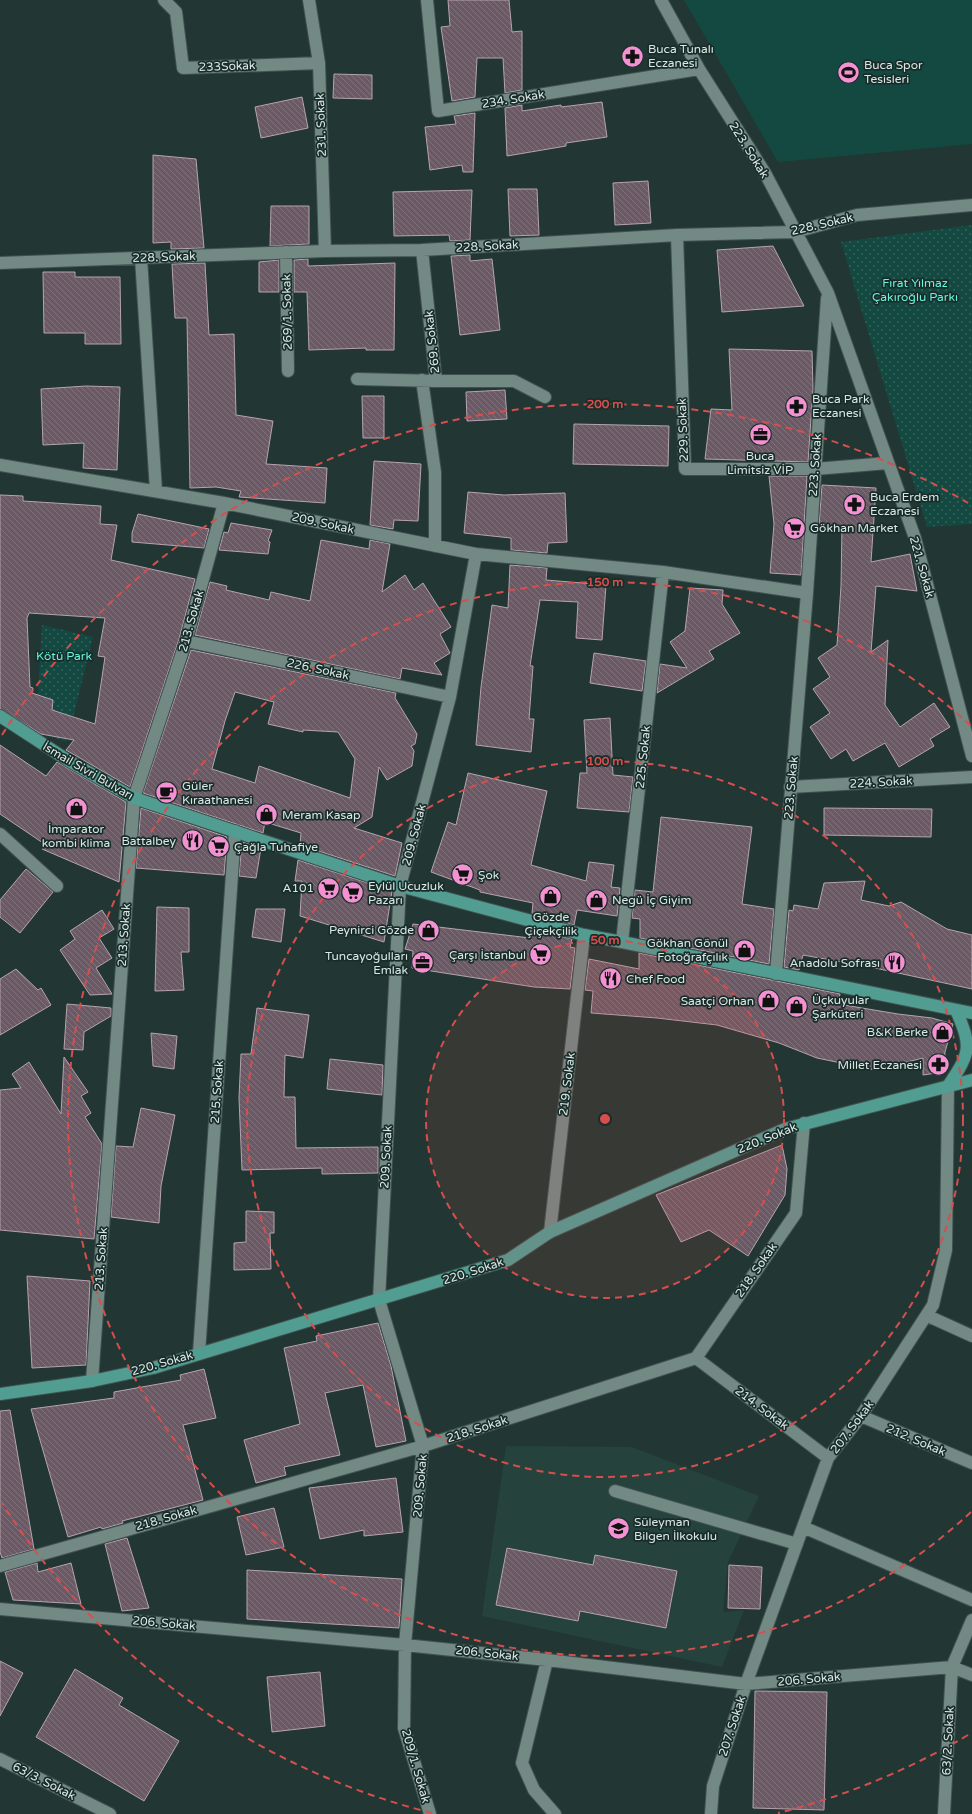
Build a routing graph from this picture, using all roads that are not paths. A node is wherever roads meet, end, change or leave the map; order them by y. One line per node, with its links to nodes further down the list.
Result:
1 (164, 0): 5 (street, 233Sokak)
2 (309, 0): 5 (street, 231. Sokak)
3 (427, 0): 6 (street, 234. Sokak)
4 (661, 0): 6 (street, 223. Sokak)
5 (319, 63): 10 (street, 231. Sokak)
6 (698, 69): 8 (street, 223. Sokak)
7 (972, 205): 8 (street, 228. Sokak)
8 (795, 232): 9 (street, 228. Sokak); 15 (street, 223. Sokak)
9 (677, 235): 11 (street, 228. Sokak); 23 (street, 229. Sokak)
10 (325, 250): 11 (street, 228. Sokak); 12 (street, 228. Sokak)
11 (422, 250): 19 (street, 269. Sokak)
12 (286, 252): 13 (street, 228. Sokak); 16 (street, 269/1. Sokak)
13 (141, 258): 14 (street, 228. Sokak); 24 (street)
14 (0, 263)
15 (828, 293): 21 (street, 221. Sokak); 23 (street, 223. Sokak)
16 (288, 371)
17 (357, 379): 18 (street, 269. Sokak)
18 (422, 380): 19 (street, 269. Sokak); 26 (street)
19 (436, 381): 20 (street)
20 (545, 398)
21 (888, 463): 23 (street, 229. Sokak); 33 (street, 221. Sokak)
22 (0, 465): 24 (street, 209. Sokak)
23 (815, 469): 29 (street, 223. Sokak)
24 (156, 491): 25 (street, 209. Sokak)
25 (224, 503): 26 (street, 209. Sokak); 30 (street, 213. Sokak)
26 (435, 546): 27 (street, 209. Sokak)
27 (476, 554): 28 (street); 31 (street, 209. Sokak)
28 (663, 572): 29 (street); 42 (street, 225. Sokak)
29 (807, 593): 35 (street, 223. Sokak)
30 (186, 642): 31 (street, 226. Sokak); 36 (street, 213. Sokak)
31 (450, 697): 40 (street, 209. Sokak)
32 (0, 716): 36 (main road, İsmail Sivri Bulvarı)
33 (972, 755)
34 (972, 778): 35 (street, 224. Sokak)
35 (790, 787): 43 (street, 223. Sokak)
36 (134, 798): 37 (main road, İsmail Sivri Bulvarı); 55 (street, 213. Sokak)
37 (235, 831): 40 (main road, İsmail Sivri Bulvarı); 53 (street, 215. Sokak)
38 (0, 834): 39 (street)
39 (57, 886)
40 (400, 886): 41 (main road, İsmail Sivri Bulvarı); 50 (street, 209. Sokak)
41 (584, 935): 42 (main road, İsmail Sivri Bulvarı); 49 (street, 219. Sokak)
42 (622, 942): 43 (main road, İsmail Sivri Bulvarı)
43 (776, 974): 44 (main road, İsmail Sivri Bulvarı)
44 (956, 1010): 45 (main road, İsmail Sivri Bulvarı); 47 (main road)
45 (972, 1013)
46 (972, 1080): 47 (main road, 220. Sokak)
47 (948, 1086): 48 (main road, 220. Sokak); 51 (street, 207. Sokak)
48 (804, 1123): 49 (main road, 220. Sokak); 54 (street, 218. Sokak)
49 (550, 1232): 50 (main road, 220. Sokak)
50 (379, 1300): 53 (main road, 220. Sokak); 58 (street, 209. Sokak)
51 (928, 1316): 52 (street); 57 (street, 207. Sokak)
52 (972, 1336)
53 (199, 1353): 55 (main road, 220. Sokak)
54 (696, 1358): 58 (street, 218. Sokak); 59 (street, 214. Sokak)
55 (92, 1381): 56 (main road, 220. Sokak)
56 (0, 1394)
57 (861, 1416): 59 (street, 207. Sokak); 60 (street, 212. Sokak)
58 (423, 1446): 64 (street, 218. Sokak); 68 (street, 209. Sokak)
59 (828, 1458): 62 (street, 207. Sokak)
60 (972, 1463)
61 (615, 1491): 63 (street)
62 (803, 1527): 63 (street, 207. Sokak); 65 (street)
63 (797, 1544): 72 (street, 207. Sokak)
64 (0, 1566)
65 (972, 1600)
66 (0, 1609): 68 (street, 206. Sokak)
67 (972, 1620): 70 (street, 63/2. Sokak)
68 (405, 1645): 69 (street, 206. Sokak); 75 (street, 209/1. Sokak)
69 (547, 1660): 72 (street, 206. Sokak); 76 (street)
70 (952, 1667): 71 (street, 206. Sokak); 72 (street, 206. Sokak); 78 (street, 63/2. Sokak)
71 (972, 1675)
72 (746, 1684): 77 (street, 207. Sokak)
73 (0, 1759): 74 (street, 63/3. Sokak)
74 (110, 1814)
75 (430, 1814)
76 (555, 1814)
77 (711, 1814)
78 (944, 1814)

